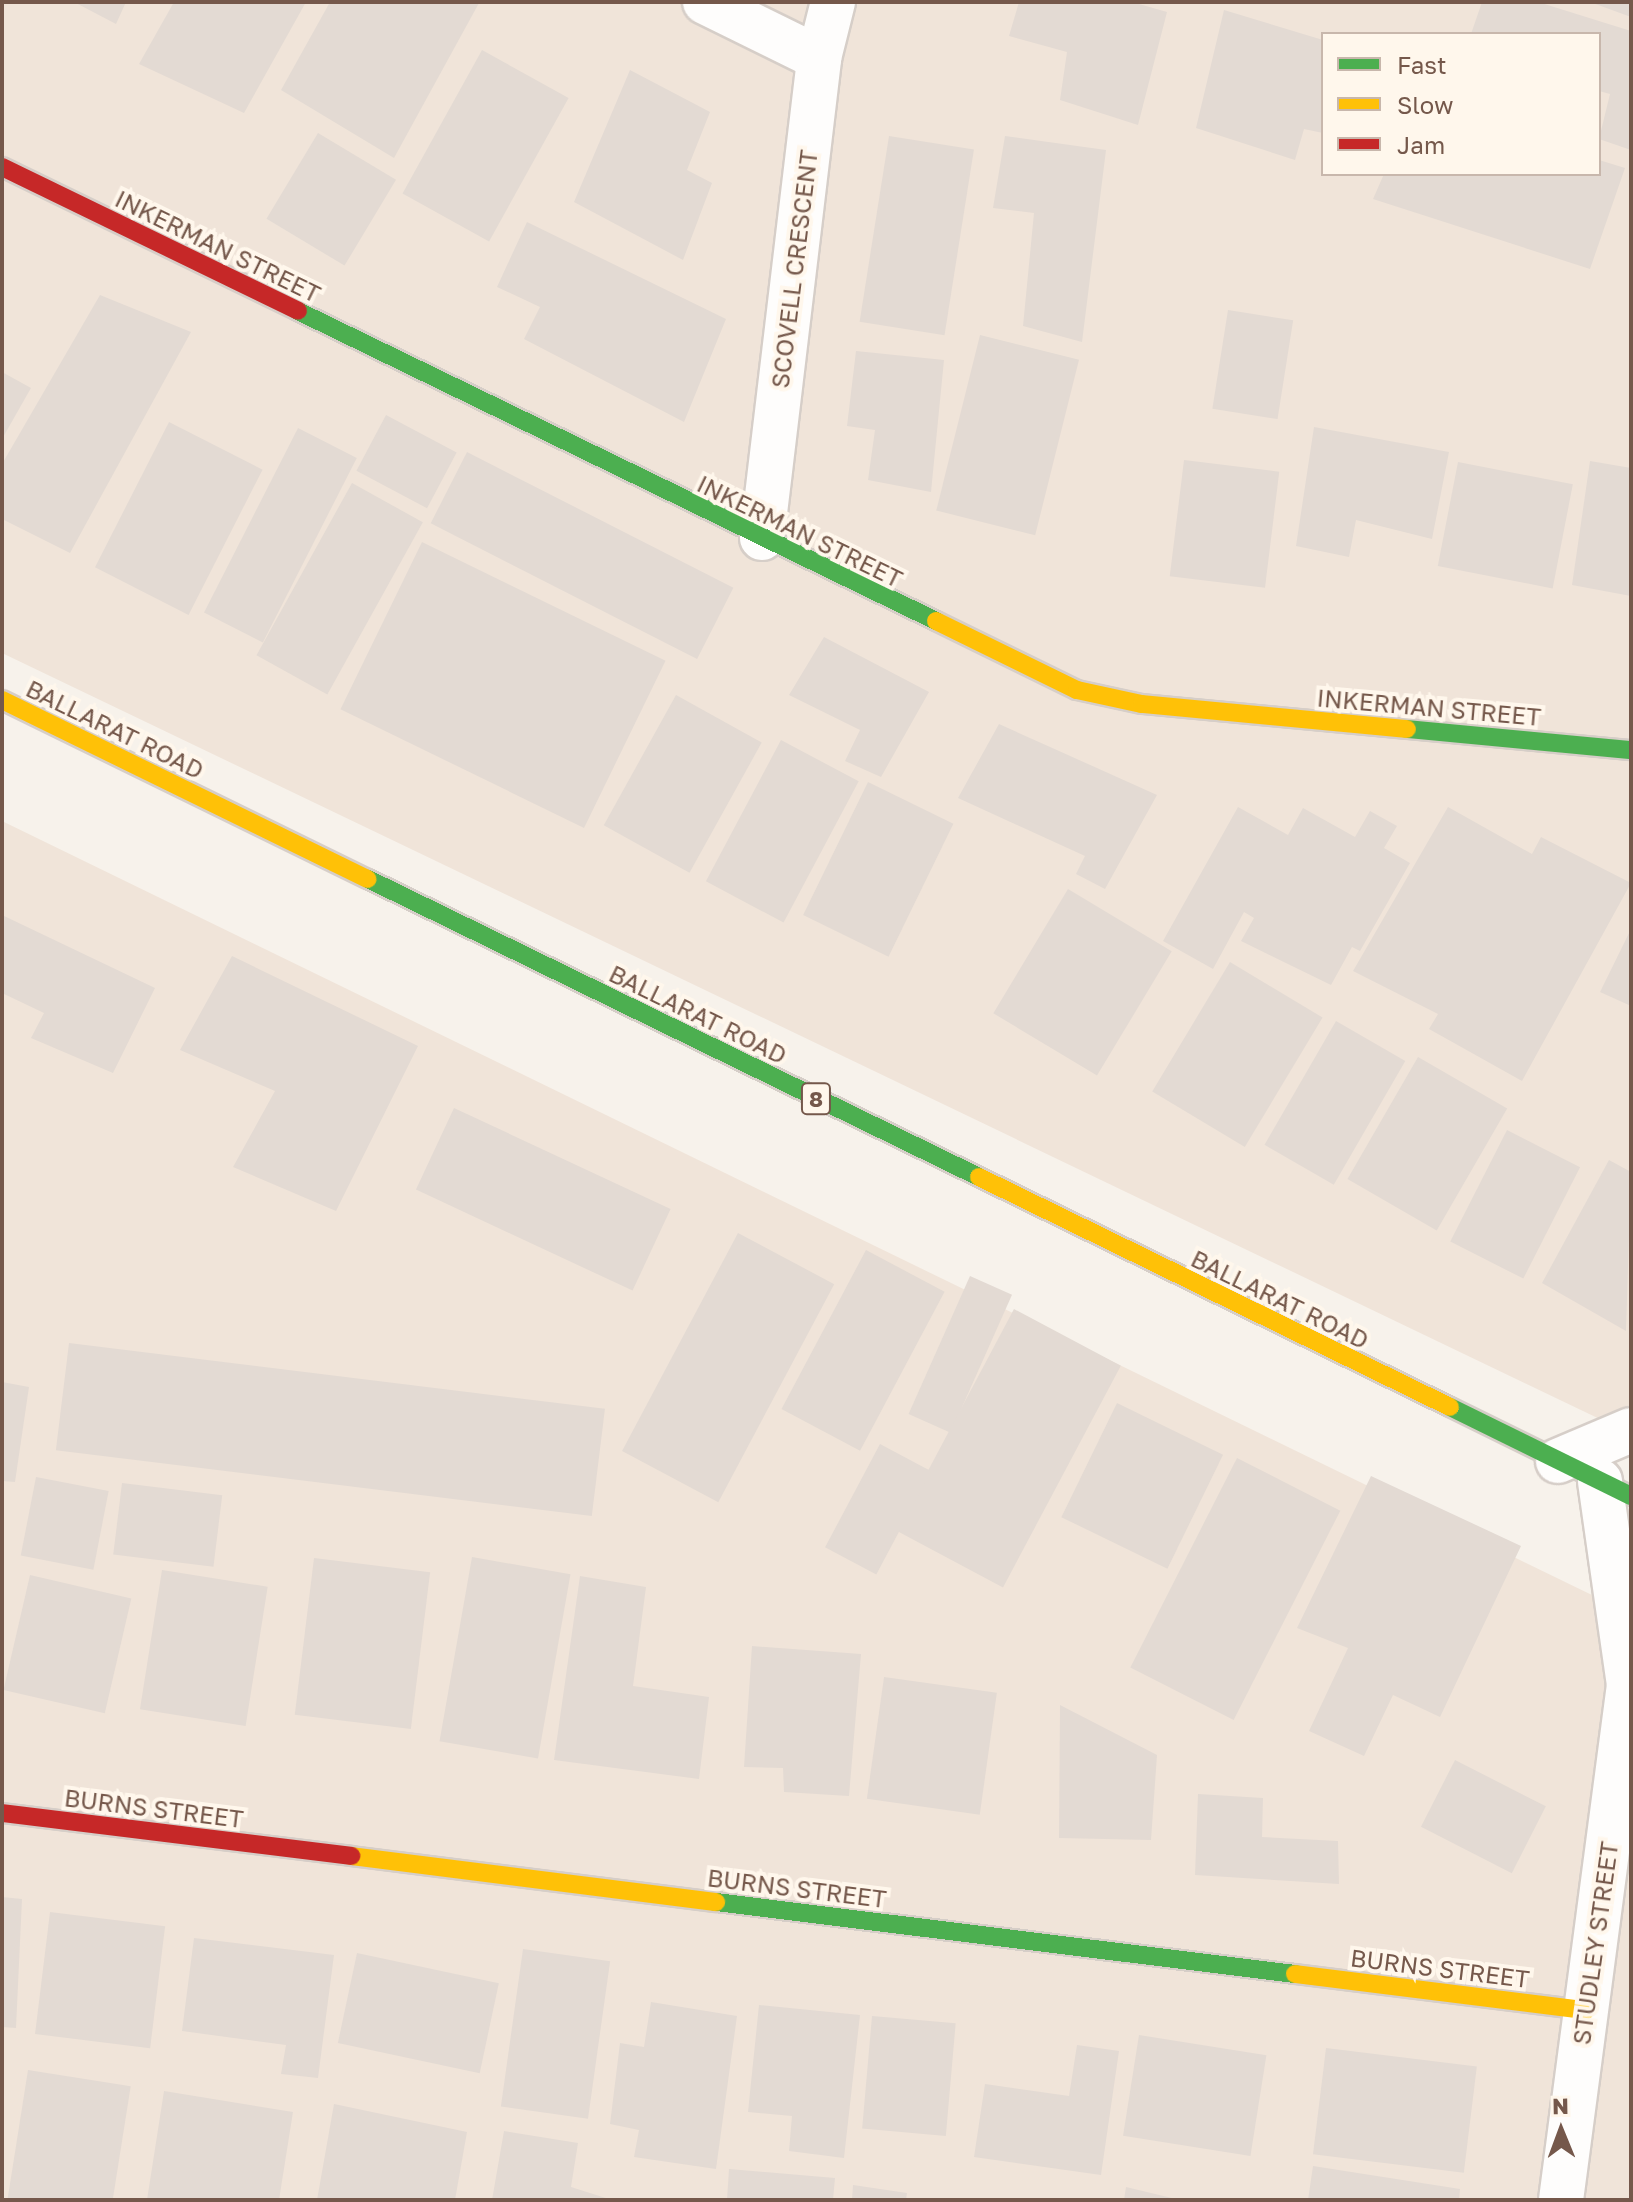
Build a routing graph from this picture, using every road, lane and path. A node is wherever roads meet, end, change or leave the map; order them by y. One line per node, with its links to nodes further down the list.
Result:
1 (705, 2): 3 (street)
2 (833, 2): 3 (street, SCOVELL CRESCENT)
3 (819, 58): 5 (street, SCOVELL CRESCENT)
4 (2, 167): 5 (main road, INKERMAN STREET)
5 (762, 538): 7 (main road, INKERMAN STREET)
6 (2, 700): 9 (main road, BALLARAT ROAD / 8)
7 (1631, 750)
8 (1631, 1430): 9 (street)
9 (1558, 1461): 10 (main road, BALLARAT ROAD / 8)
10 (1615, 1489): 11 (street, STUDLEY STREET)
11 (1630, 1683): 13 (street, STUDLEY STREET)
12 (2, 1813): 13 (main road, BURNS STREET)
13 (1586, 2010): 14 (street, STUDLEY STREET)
14 (1561, 2200)

